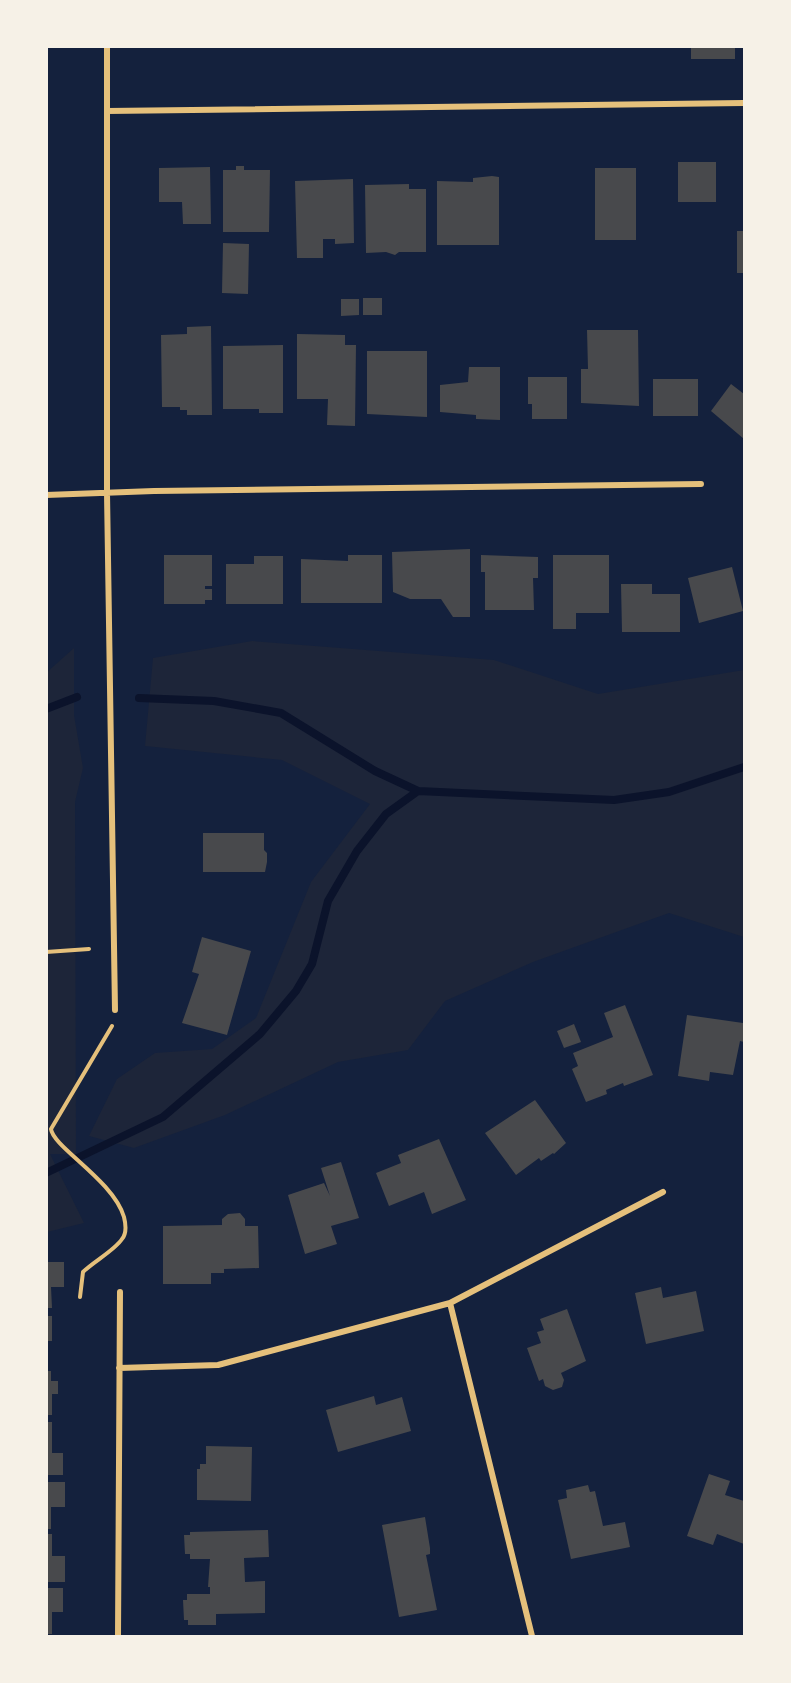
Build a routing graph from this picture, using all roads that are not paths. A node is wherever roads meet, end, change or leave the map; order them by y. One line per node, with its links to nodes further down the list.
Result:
1 (106, 46): 3 (street)
2 (744, 103): 3 (street)
3 (106, 111): 5 (street)
4 (700, 484): 5 (street)
5 (106, 493): 6 (street); 7 (street)
6 (46, 495)
7 (115, 1010)
8 (663, 1192): 10 (street)
9 (120, 1292): 11 (street)
10 (450, 1303): 11 (street); 13 (street)
11 (119, 1368): 12 (street)
12 (118, 1636)
13 (532, 1636)

